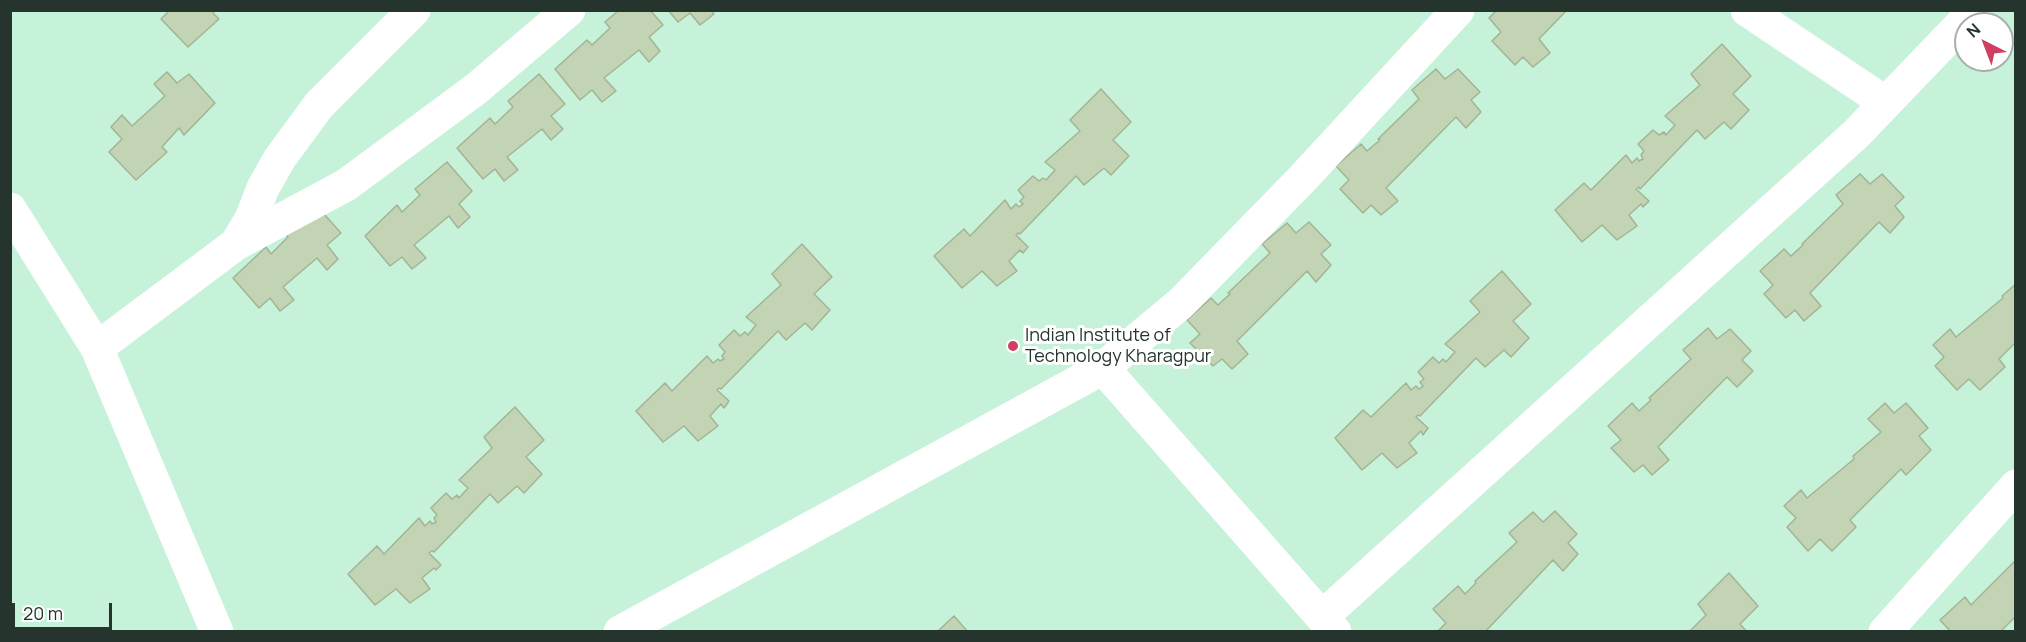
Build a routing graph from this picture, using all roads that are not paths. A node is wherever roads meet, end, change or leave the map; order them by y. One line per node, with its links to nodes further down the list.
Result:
1 (414, 10): 8 (street)
2 (569, 10): 8 (street)
3 (1458, 10): 10 (street)
4 (1747, 10): 6 (street)
5 (1975, 10): 6 (street)
6 (1886, 103): 12 (street)
7 (10, 209): 9 (street)
8 (236, 244): 9 (street)
9 (97, 348): 14 (street)
10 (1103, 368): 12 (street); 13 (street)
11 (2016, 486): 15 (street)
12 (1328, 624)
13 (626, 630)
14 (217, 632)
15 (1885, 632)

